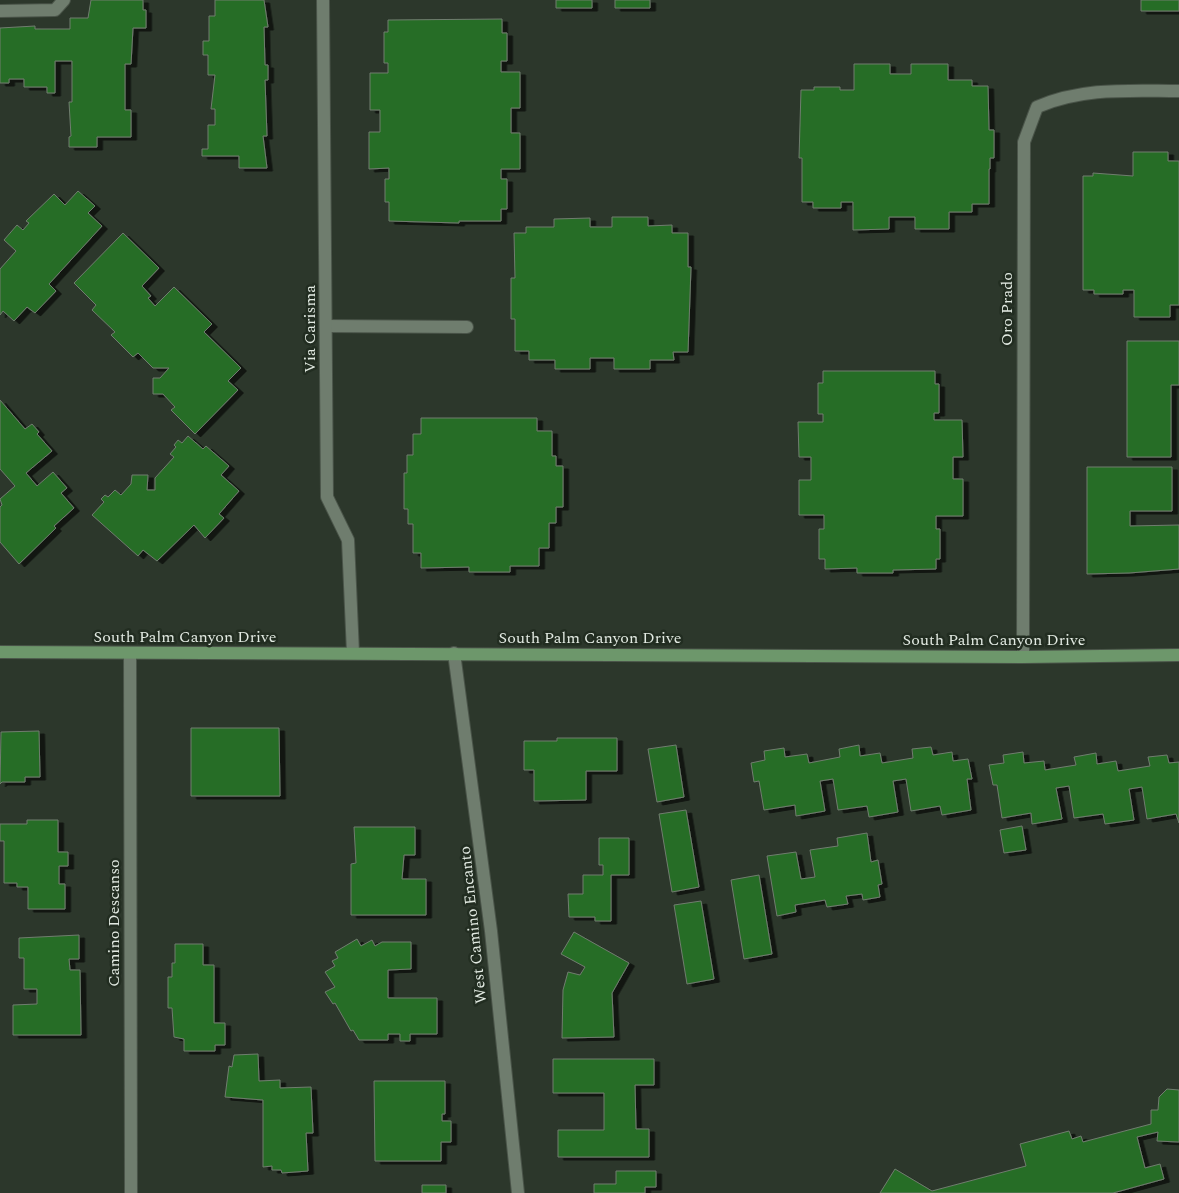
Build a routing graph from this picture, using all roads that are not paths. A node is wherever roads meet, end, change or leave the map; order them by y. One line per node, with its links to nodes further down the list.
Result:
1 (64, 0): 3 (street)
2 (323, 0): 5 (street, Via Carisma)
3 (0, 11)
4 (1179, 91): 12 (street, Oro Prado)
5 (326, 326): 6 (street); 9 (street, Via Carisma)
6 (467, 327)
7 (0, 652): 8 (street, South Palm Canyon Drive)
8 (130, 653): 9 (street, South Palm Canyon Drive); 13 (street, Camino Descanso)
9 (353, 653): 10 (street, South Palm Canyon Drive)
10 (454, 653): 12 (street, South Palm Canyon Drive); 14 (street, West Camino Encanto)
11 (1179, 655): 12 (street, South Palm Canyon Drive)
12 (1023, 657)
13 (131, 1193)
14 (518, 1193)

